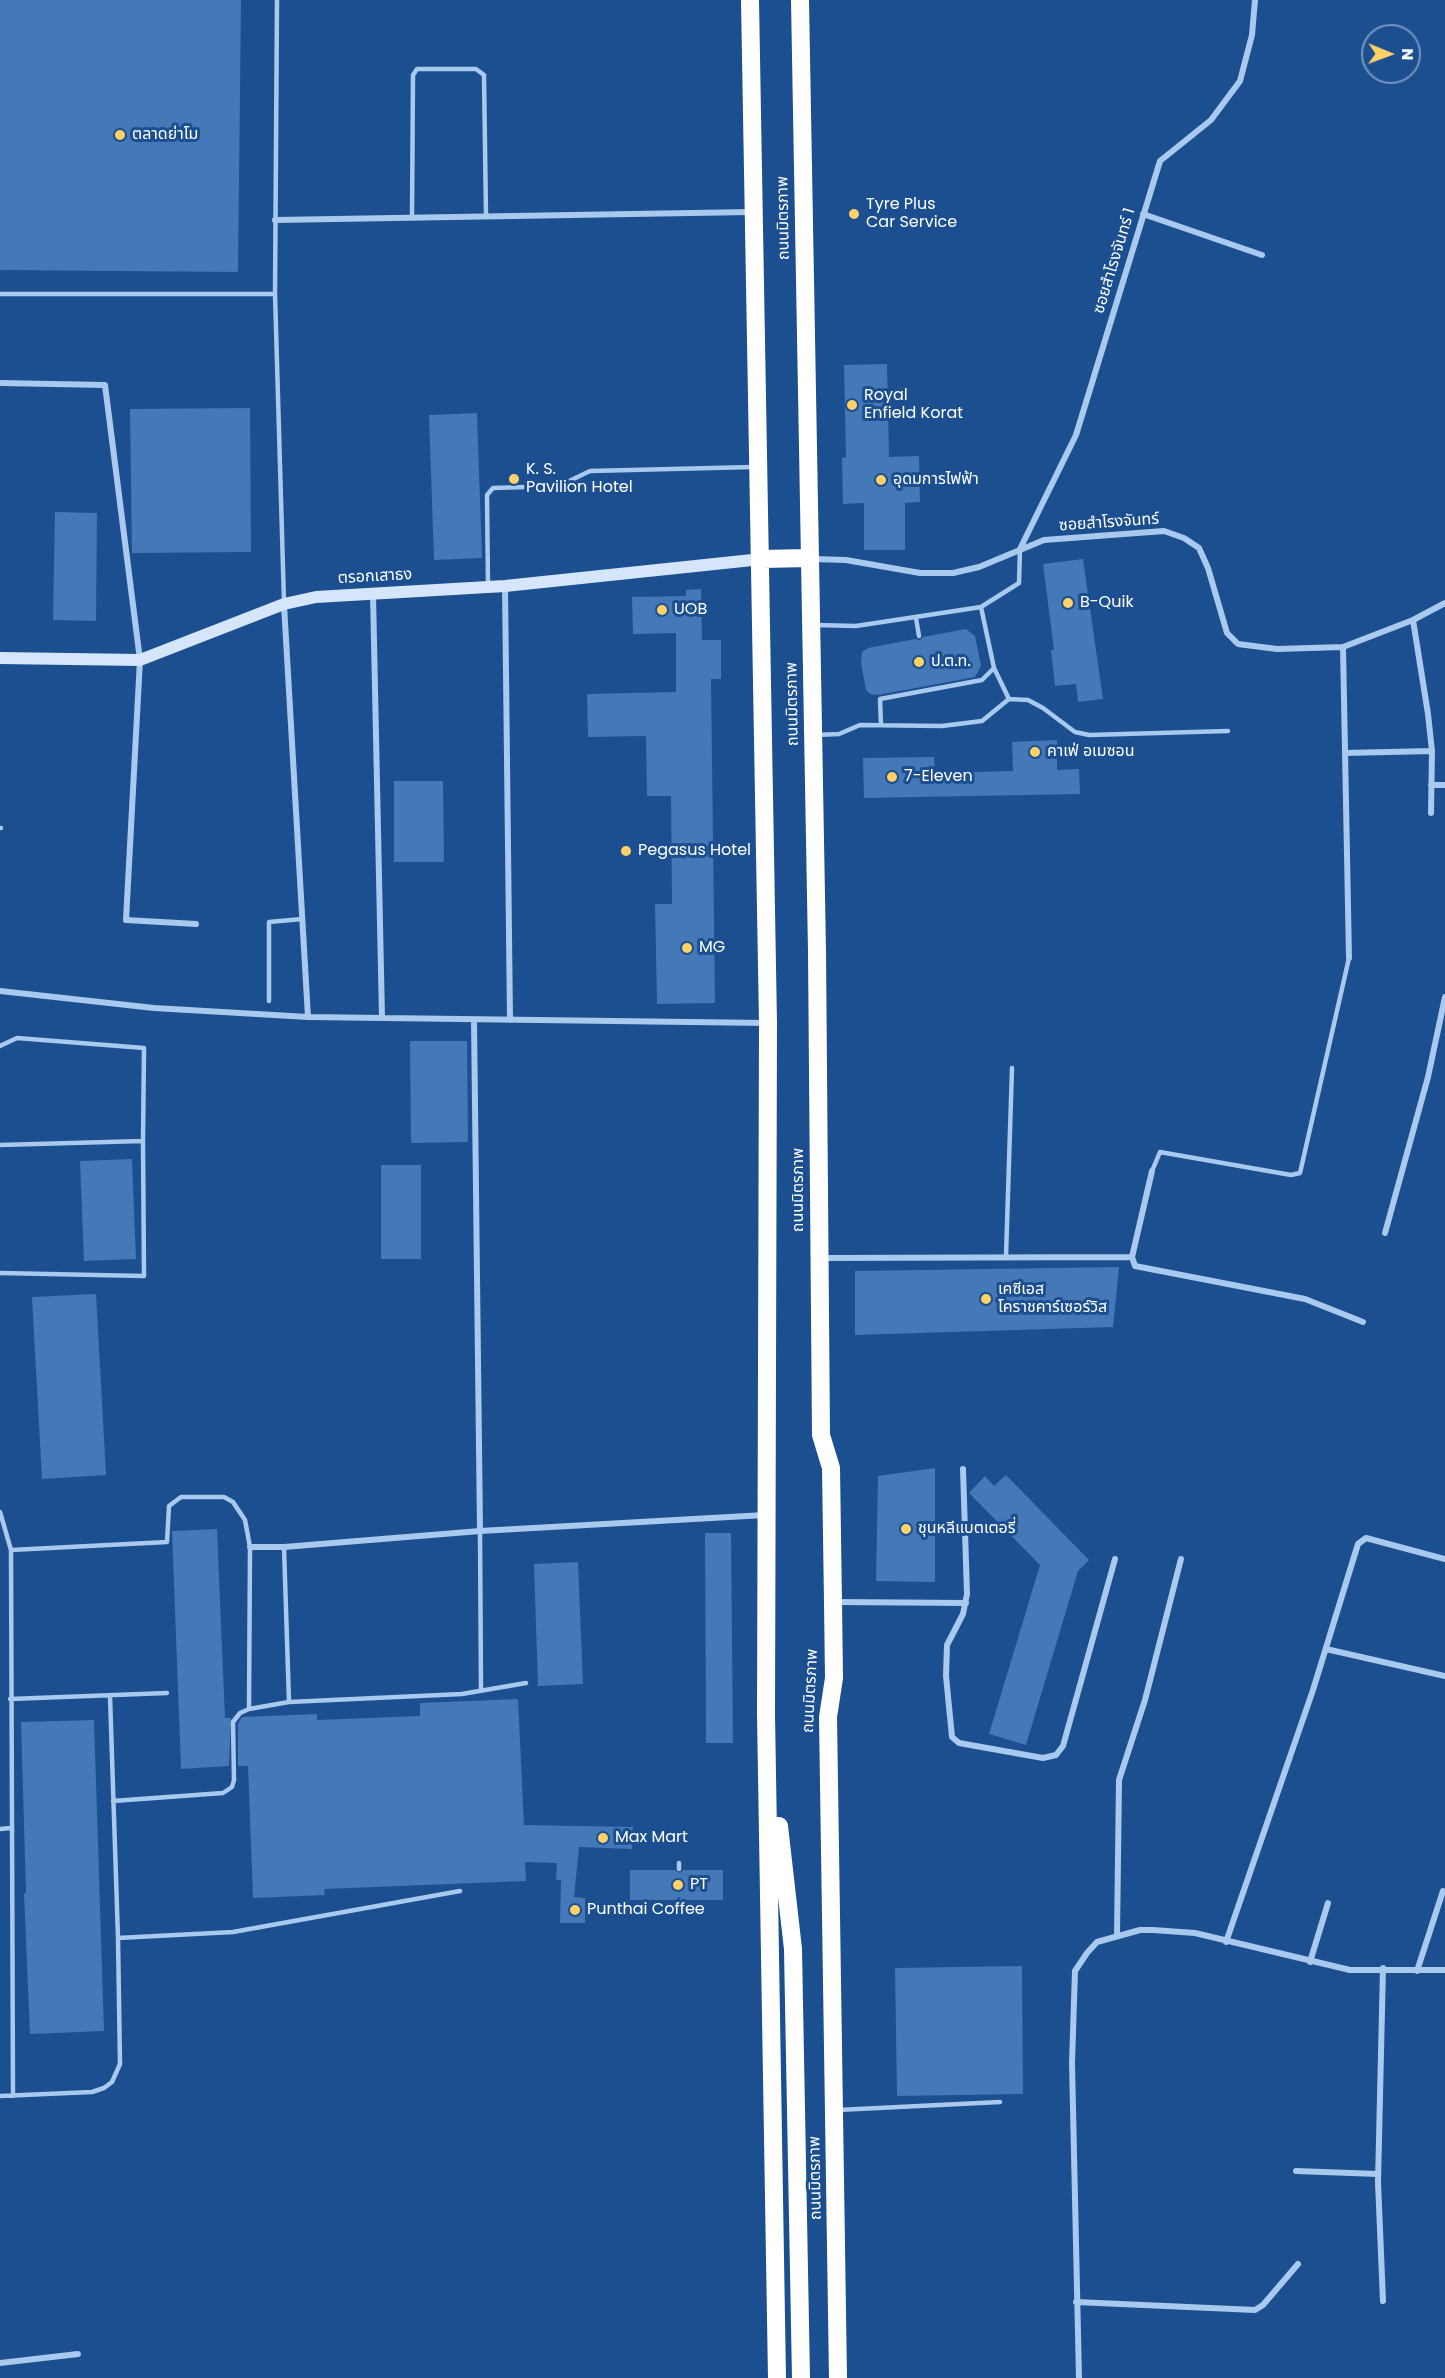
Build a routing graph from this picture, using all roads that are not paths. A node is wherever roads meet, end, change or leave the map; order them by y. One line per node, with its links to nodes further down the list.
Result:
1 (277, 0): 9 (lane)
2 (750, 0): 5 (highway, ถนนมิตรภาพ)
3 (801, 0): 16 (highway, ถนนมิตรภาพ)
4 (1255, 0): 6 (street, ซอยสำโรงจันทร์ 1)
5 (755, 212): 7 (street); 14 (highway, ถนนมิตรภาพ)
6 (1143, 214): 10 (street); 15 (street, ซอยสำโรงจันทร์ 1)
7 (486, 216): 8 (street); 8 (lane)
8 (412, 217): 9 (street)
9 (275, 220): 12 (lane)
10 (1262, 255)
11 (0, 294): 12 (lane)
12 (275, 294): 22 (lane)
13 (0, 383): 30 (street)
14 (758, 467): 17 (highway, ถนนมิตรภาพ); 19 (lane)
15 (1020, 549): 16 (street, ซอยสำโรงจันทร์); 23 (lane); 28 (street, ซอยสำโรงจันทร์)
16 (809, 558): 17 (highway); 26 (highway, ถนนมิตรภาพ)
17 (762, 559): 18 (street, ตรอกเสาธง); 51 (highway, ถนนมิตรภาพ)
18 (505, 586): 19 (street, ตรอกเสาธง); 50 (street)
19 (488, 587): 20 (street, ตรอกเสาธง)
20 (374, 594): 22 (street, ตรอกเสาธง); 48 (street)
21 (1445, 603): 25 (street, ซอยสำโรงจันทร์)
22 (284, 604): 30 (street, ตรอกเสาธง); 41 (street)
23 (981, 607): 24 (lane); 31 (lane)
24 (916, 618): 26 (lane); 27 (lane)
25 (1413, 620): 28 (street, ซอยสำโรงจันทร์); 36 (street)
26 (811, 625): 35 (highway, ถนนมิตรภาพ)
27 (919, 636)
28 (1343, 647): 37 (street)
29 (0, 658): 30 (street, ตรอกเสาธง)
30 (140, 660): 42 (street)
31 (994, 668): 32 (lane); 33 (lane)
32 (1009, 699): 33 (lane); 34 (lane)
33 (881, 725): 35 (lane)
34 (1228, 731)
35 (813, 735): 60 (highway, ถนนมิตรภาพ)
36 (1432, 751): 37 (street); 38 (street)
37 (1346, 753): 43 (street)
38 (1431, 784): 39 (street); 40 (street)
39 (1445, 785)
40 (1431, 813)
41 (302, 919): 46 (lane); 47 (street)
42 (196, 924)
43 (1349, 958): 56 (lane)
44 (0, 991): 47 (street)
45 (1445, 997): 57 (street)
46 (269, 1001)
47 (309, 1017): 48 (street)
48 (382, 1018): 49 (street)
49 (474, 1020): 50 (street); 66 (street)
50 (510, 1020): 51 (street)
51 (768, 1023): 65 (highway, ถนนมิตรภาพ)
52 (0, 1046): 54 (lane)
53 (1012, 1068): 58 (lane)
54 (142, 1141): 55 (lane); 61 (lane)
55 (0, 1145)
56 (1152, 1172): 59 (street)
57 (1385, 1233)
58 (1006, 1256): 59 (street); 60 (street)
59 (1132, 1257): 62 (street)
60 (819, 1258): 73 (highway, ถนนมิตรภาพ)
61 (0, 1273)
62 (1363, 1322)
63 (963, 1469): 74 (street)
64 (0, 1512): 69 (lane)
65 (766, 1515): 66 (street); 84 (highway, ถนนมิตรภาพ)
66 (480, 1531): 68 (street); 78 (lane)
67 (250, 1547): 68 (street); 69 (lane); 83 (lane)
68 (284, 1547): 82 (lane)
69 (11, 1550): 81 (lane)
70 (1115, 1559): 74 (street)
71 (1180, 1559): 93 (street)
72 (1445, 1559): 75 (street)
73 (833, 1602): 74 (street); 103 (highway, ถนนมิตรภาพ)
74 (966, 1603)
75 (1326, 1649): 76 (street); 95 (street)
76 (1445, 1676)
77 (526, 1683): 78 (lane)
78 (481, 1690): 82 (lane)
79 (167, 1693): 80 (lane)
80 (110, 1696): 81 (lane); 85 (lane)
81 (10, 1700): 86 (lane)
82 (289, 1702): 83 (lane)
83 (249, 1709): 85 (lane)
84 (766, 1714): 111 (highway, ถนนมิตรภาพ); 112 (highway)
85 (113, 1801): 94 (lane)
86 (10, 1828): 87 (lane); 101 (lane)
87 (0, 1829)
88 (460, 1891): 94 (lane)
89 (1443, 1891): 99 (street)
90 (680, 1901): 92 (lane)
91 (1328, 1903): 96 (street)
92 (680, 1911)
93 (1117, 1936): 95 (street); 108 (street)
94 (118, 1938): 101 (lane)
95 (1226, 1942): 96 (street)
96 (1310, 1962): 97 (street)
97 (1383, 1968): 99 (street); 105 (street)
98 (1445, 1970): 99 (street)
99 (1416, 1971)
100 (0, 2096): 101 (lane)
101 (13, 2096)
102 (999, 2102): 103 (lane)
103 (835, 2110): 113 (highway, ถนนมิตรภาพ)
104 (1296, 2171): 105 (street)
105 (1378, 2174): 107 (street)
106 (1298, 2264): 108 (street)
107 (1383, 2301)
108 (1076, 2302): 114 (street)
109 (78, 2354): 110 (street)
110 (0, 2363)
111 (777, 2378)
112 (801, 2378)
113 (838, 2378)
114 (1079, 2378)

